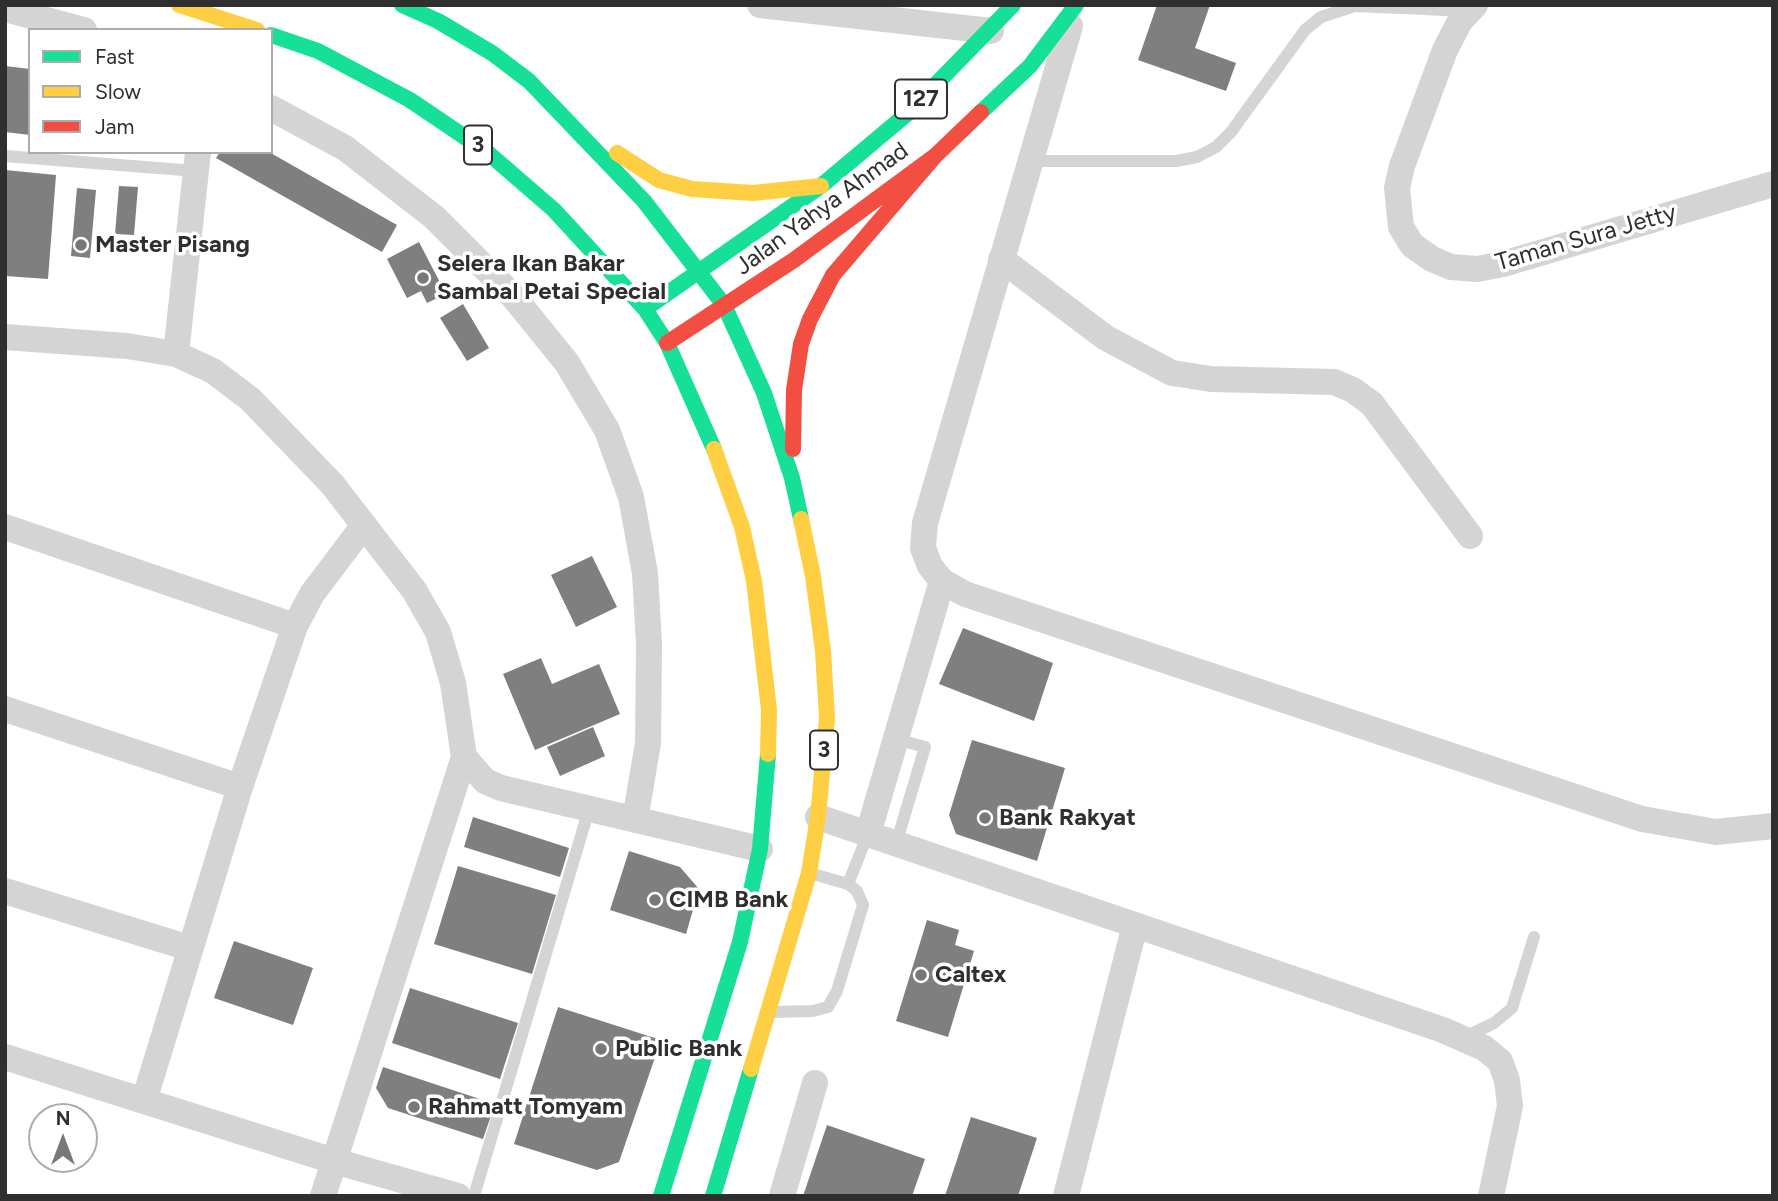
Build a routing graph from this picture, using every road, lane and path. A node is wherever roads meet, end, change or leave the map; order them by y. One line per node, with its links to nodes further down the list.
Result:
1 (179, 5): 8 (main road)
2 (402, 5): 14 (main road, 3)
3 (761, 5): 11 (street)
4 (1013, 5): 11 (main road, Jalan Yahya Ahmad / 127)
5 (1076, 5): 16 (main road, Jalan Yahya Ahmad / 127); 17 (street)
6 (1472, 8): 17 (lane); 19 (street, Taman Sura Jetty)
7 (5, 9): 9 (street)
8 (210, 21): 10 (main road)
9 (76, 28)
10 (247, 28)
11 (990, 31): 20 (main road, Jalan Yahya Ahmad / 127)
12 (273, 36): 24 (main road, 3)
13 (273, 109): 40 (street)
14 (577, 128): 20 (main road); 22 (main road, 3)
15 (5, 156): 18 (lane)
16 (934, 156): 23 (main road, Jalan Yahya Ahmad / 127); 28 (main road)
17 (1030, 161): 21 (street)
18 (197, 162): 27 (street)
19 (1773, 184)
20 (821, 186): 22 (main road, Jalan Yahya Ahmad / 127)
21 (1000, 259): 31 (street); 32 (street)
22 (697, 271): 23 (main road, 3); 24 (main road, Jalan Yahya Ahmad / 127)
23 (724, 305): 26 (main road, Jalan Yahya Ahmad / 127); 28 (main road, 3)
24 (645, 309): 26 (main road, 3)
25 (5, 337): 27 (street)
26 (667, 343): 44 (main road, 3)
27 (176, 354): 29 (street)
28 (792, 478): 39 (main road, 3)
29 (364, 525): 33 (street); 36 (street)
30 (5, 527): 33 (street)
31 (1470, 537)
32 (942, 581): 35 (street); 41 (street)
33 (295, 626): 37 (street)
34 (5, 709): 37 (street)
35 (895, 739): 42 (street); 43 (lane)
36 (464, 757): 38 (street); 56 (street)
37 (240, 787): 50 (street)
38 (589, 809): 40 (street); 59 (lane)
39 (818, 817): 42 (street); 45 (main road, 3)
40 (635, 820): 44 (street)
41 (1773, 826)
42 (868, 834): 43 (street); 46 (lane)
43 (896, 844): 48 (street)
44 (760, 849): 60 (main road, 3)
45 (809, 873): 46 (lane); 51 (main road, 3)
46 (848, 884): 51 (lane)
47 (5, 891): 50 (street)
48 (1135, 925): 52 (street); 63 (street)
49 (1534, 937): 52 (lane)
50 (189, 948): 55 (street)
51 (769, 1012): 61 (main road, 3)
52 (1462, 1038): 64 (street)
53 (5, 1057): 55 (street)
54 (816, 1083): 62 (street)
55 (144, 1101): 56 (street)
56 (334, 1161): 57 (street); 58 (street)
57 (323, 1196)
58 (458, 1196)
59 (474, 1196)
60 (661, 1196)
61 (713, 1196)
62 (782, 1196)
63 (1066, 1196)
64 (1491, 1196)

